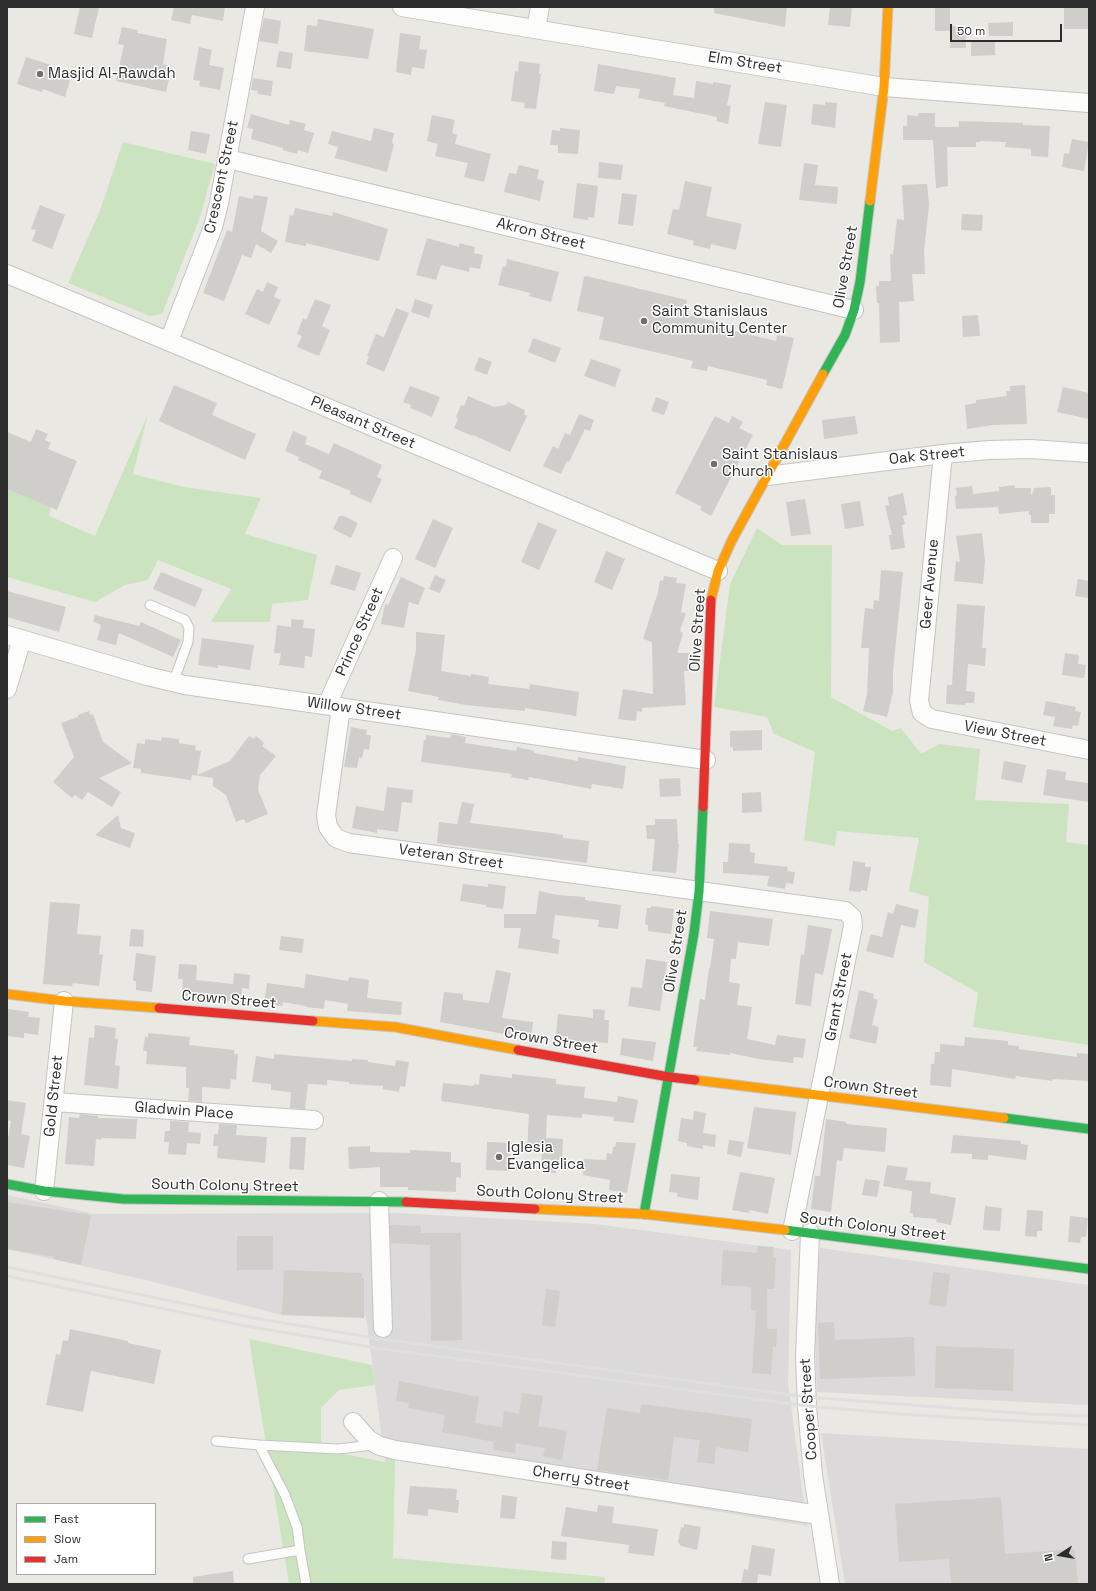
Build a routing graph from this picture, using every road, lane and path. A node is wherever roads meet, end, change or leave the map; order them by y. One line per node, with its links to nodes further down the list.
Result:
1 (255, 7): 8 (street, Crescent Street)
2 (402, 7): 5 (street, Elm Street)
3 (540, 7): 5 (street)
4 (888, 7): 6 (street, Olive Street)
5 (536, 29): 6 (street, Elm Street)
6 (884, 87): 7 (street, Elm Street); 10 (street, Olive Street)
7 (1089, 103)
8 (228, 159): 10 (street, Akron Street); 11 (street, Crescent Street)
9 (7, 274): 11 (street, Pleasant Street)
10 (854, 310): 14 (street, Olive Street)
11 (169, 341): 16 (street, Pleasant Street)
12 (1089, 453): 13 (street, Oak Street)
13 (943, 454): 14 (street, Oak Street); 22 (street, Geer Avenue)
14 (766, 476): 16 (street, Olive Street)
15 (393, 558): 21 (street, Prince Street)
16 (718, 571): 24 (street, Olive Street)
17 (150, 605): 19 (lane)
18 (14, 637): 19 (street, Willow Street); 20 (street)
19 (173, 682): 21 (street, Willow Street)
20 (7, 689)
21 (334, 706): 24 (street, Willow Street); 25 (street, Veteran Street)
22 (922, 713): 23 (street, View Street)
23 (1089, 750)
24 (706, 760): 25 (street, Olive Street)
25 (699, 892): 28 (street, Olive Street); 29 (street, Grant Street)
26 (7, 994): 27 (street, Crown Street)
27 (64, 1001): 28 (street, Crown Street); 30 (street, Gold Street)
28 (669, 1077): 29 (street, Crown Street); 36 (street, Olive Street)
29 (819, 1096): 32 (street, Crown Street); 37 (street, Grant Street)
30 (54, 1102): 31 (street, Gladwin Place); 34 (street, Gold Street)
31 (314, 1120)
32 (1089, 1129)
33 (7, 1184): 34 (street, South Colony Street)
34 (44, 1191): 35 (street, South Colony Street)
35 (379, 1201): 36 (street, South Colony Street); 39 (street)
36 (644, 1214): 37 (street, South Colony Street)
37 (801, 1232): 38 (street, South Colony Street); 44 (street, Cooper Street)
38 (1089, 1269)
39 (383, 1328)
40 (353, 1422): 42 (street, Cherry Street)
41 (216, 1441): 43 (lane)
42 (377, 1444): 43 (lane); 44 (street, Cherry Street)
43 (259, 1445): 45 (lane)
44 (819, 1515): 48 (street, Cooper Street)
45 (300, 1550): 46 (lane); 47 (lane)
46 (248, 1559)
47 (306, 1584)
48 (830, 1584)

